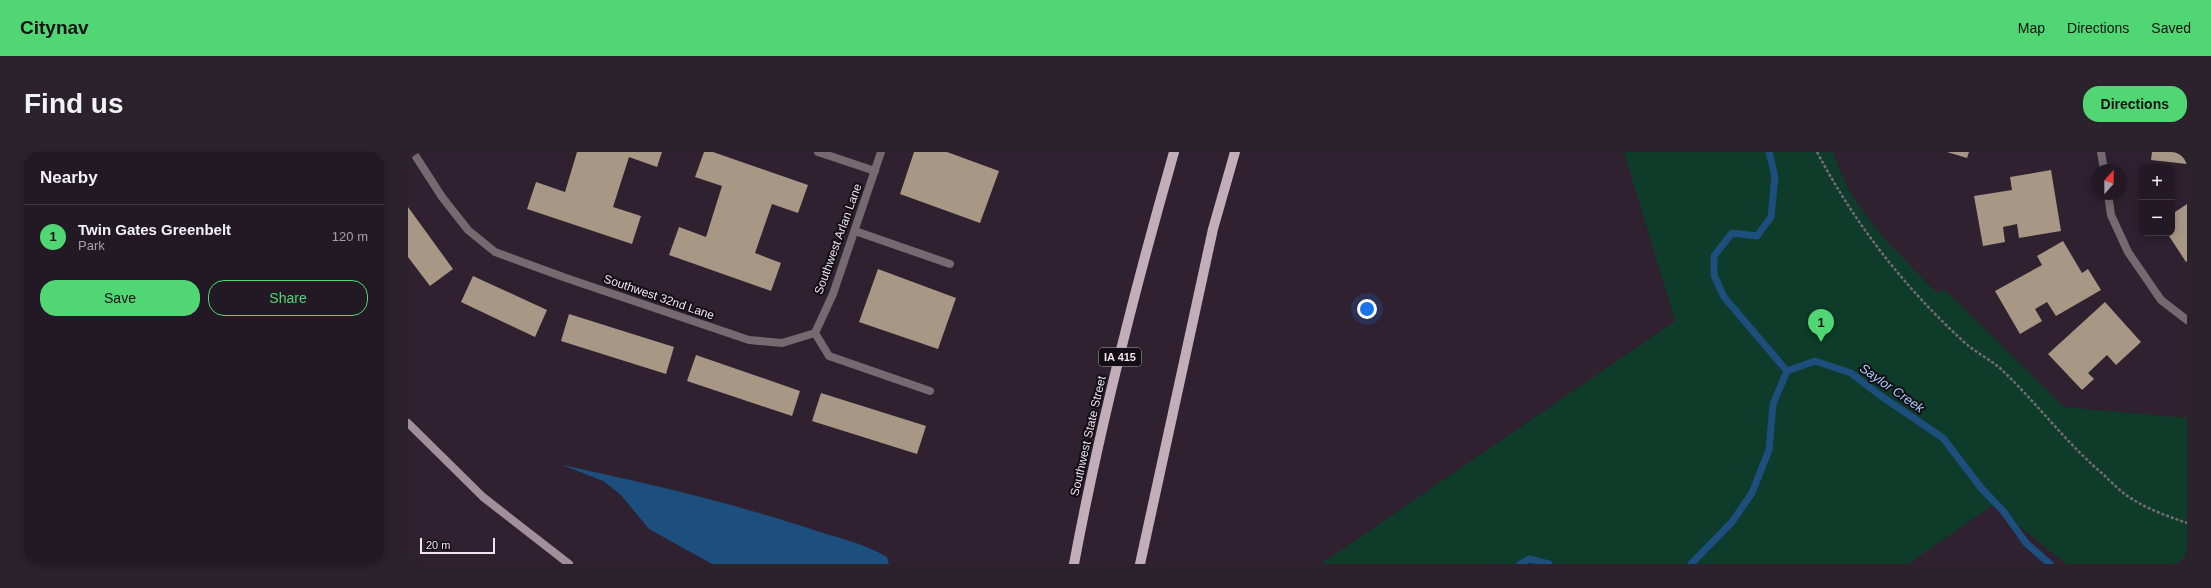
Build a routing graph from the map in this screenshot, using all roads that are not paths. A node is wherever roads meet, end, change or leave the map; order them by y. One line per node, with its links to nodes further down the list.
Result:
1 (413, 152): 13 (street, Southwest 32nd Lane)
2 (818, 152): 8 (street)
3 (881, 152): 8 (street, Southwest Arlan Lane)
4 (1174, 152): 17 (main road, Southwest State Street / IA 415)
5 (1235, 152): 18 (main road)
6 (2101, 152): 7 (street)
7 (2103, 164)
8 (875, 171): 10 (street, Southwest Arlan Lane)
9 (2109, 200): 12 (street)
10 (855, 231): 11 (street); 13 (street, Southwest Arlan Lane)
11 (950, 264)
12 (2187, 320)
13 (815, 333): 14 (street)
14 (930, 391)
15 (408, 423): 16 (street)
16 (569, 564)
17 (1074, 564)
18 (1140, 564)

